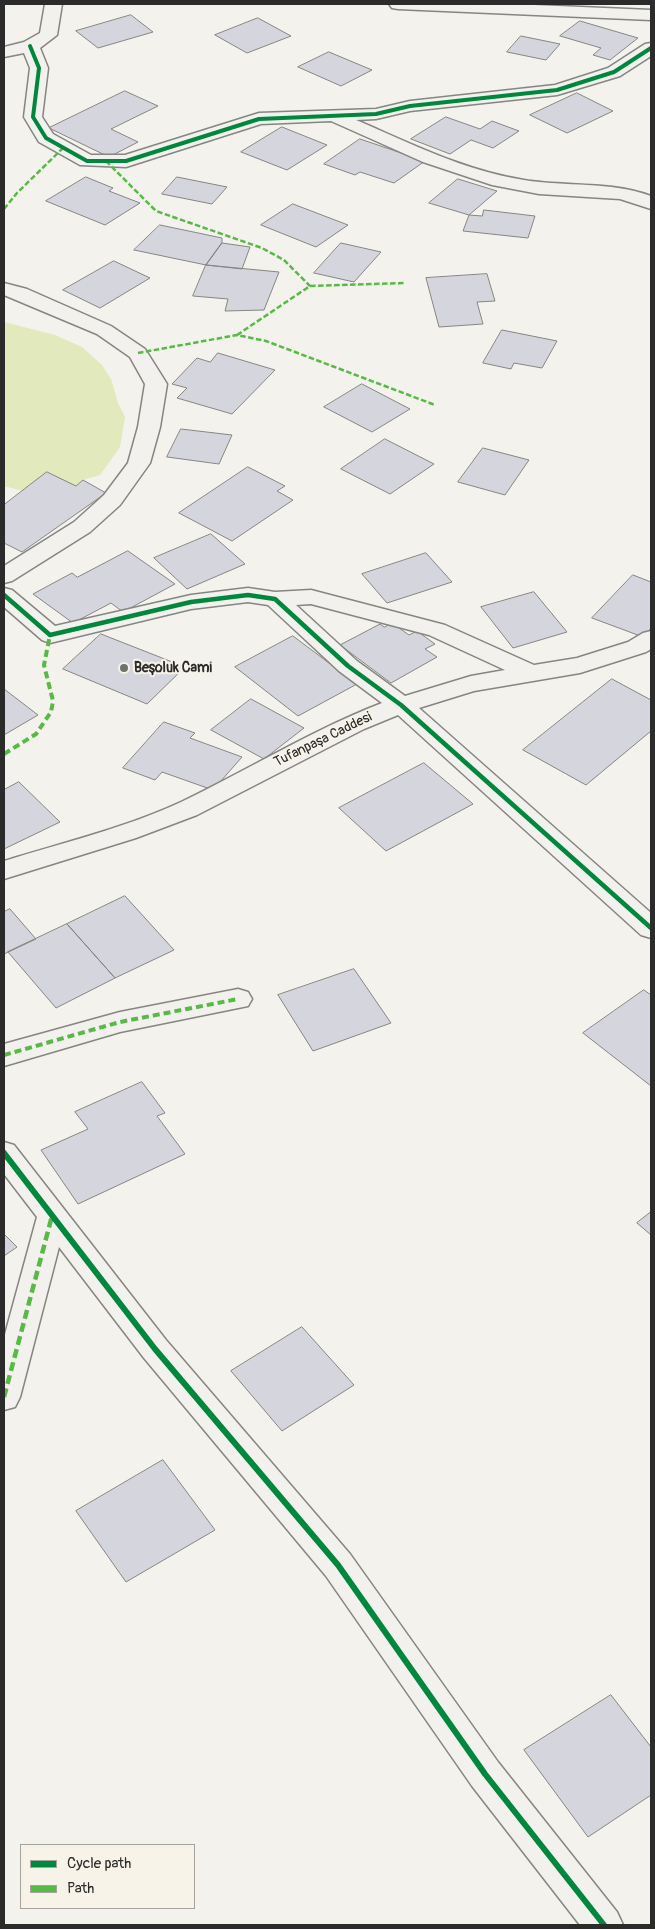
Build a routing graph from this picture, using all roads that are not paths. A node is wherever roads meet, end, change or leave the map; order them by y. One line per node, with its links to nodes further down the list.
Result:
1 (53, 4): 4 (street)
2 (398, 4): 3 (street)
3 (651, 15)
4 (30, 46): 6 (street); 7 (street)
5 (651, 48): 7 (street)
6 (4, 52)
7 (333, 117): 8 (street)
8 (651, 203)
9 (4, 290): 10 (street)
10 (4, 576)
11 (4, 595): 12 (street)
12 (275, 599): 14 (street); 15 (street)
13 (651, 638): 14 (street, Tufanpaşa Caddesi)
14 (531, 672): 15 (street, Tufanpaşa Caddesi)
15 (401, 705): 16 (street, Tufanpaşa Caddesi); 17 (street)
16 (4, 870)
17 (651, 928)
18 (238, 998): 19 (street)
19 (4, 1055)
20 (4, 1153): 21 (street)
21 (52, 1216): 22 (street); 23 (street)
22 (4, 1397)
23 (604, 1925)

